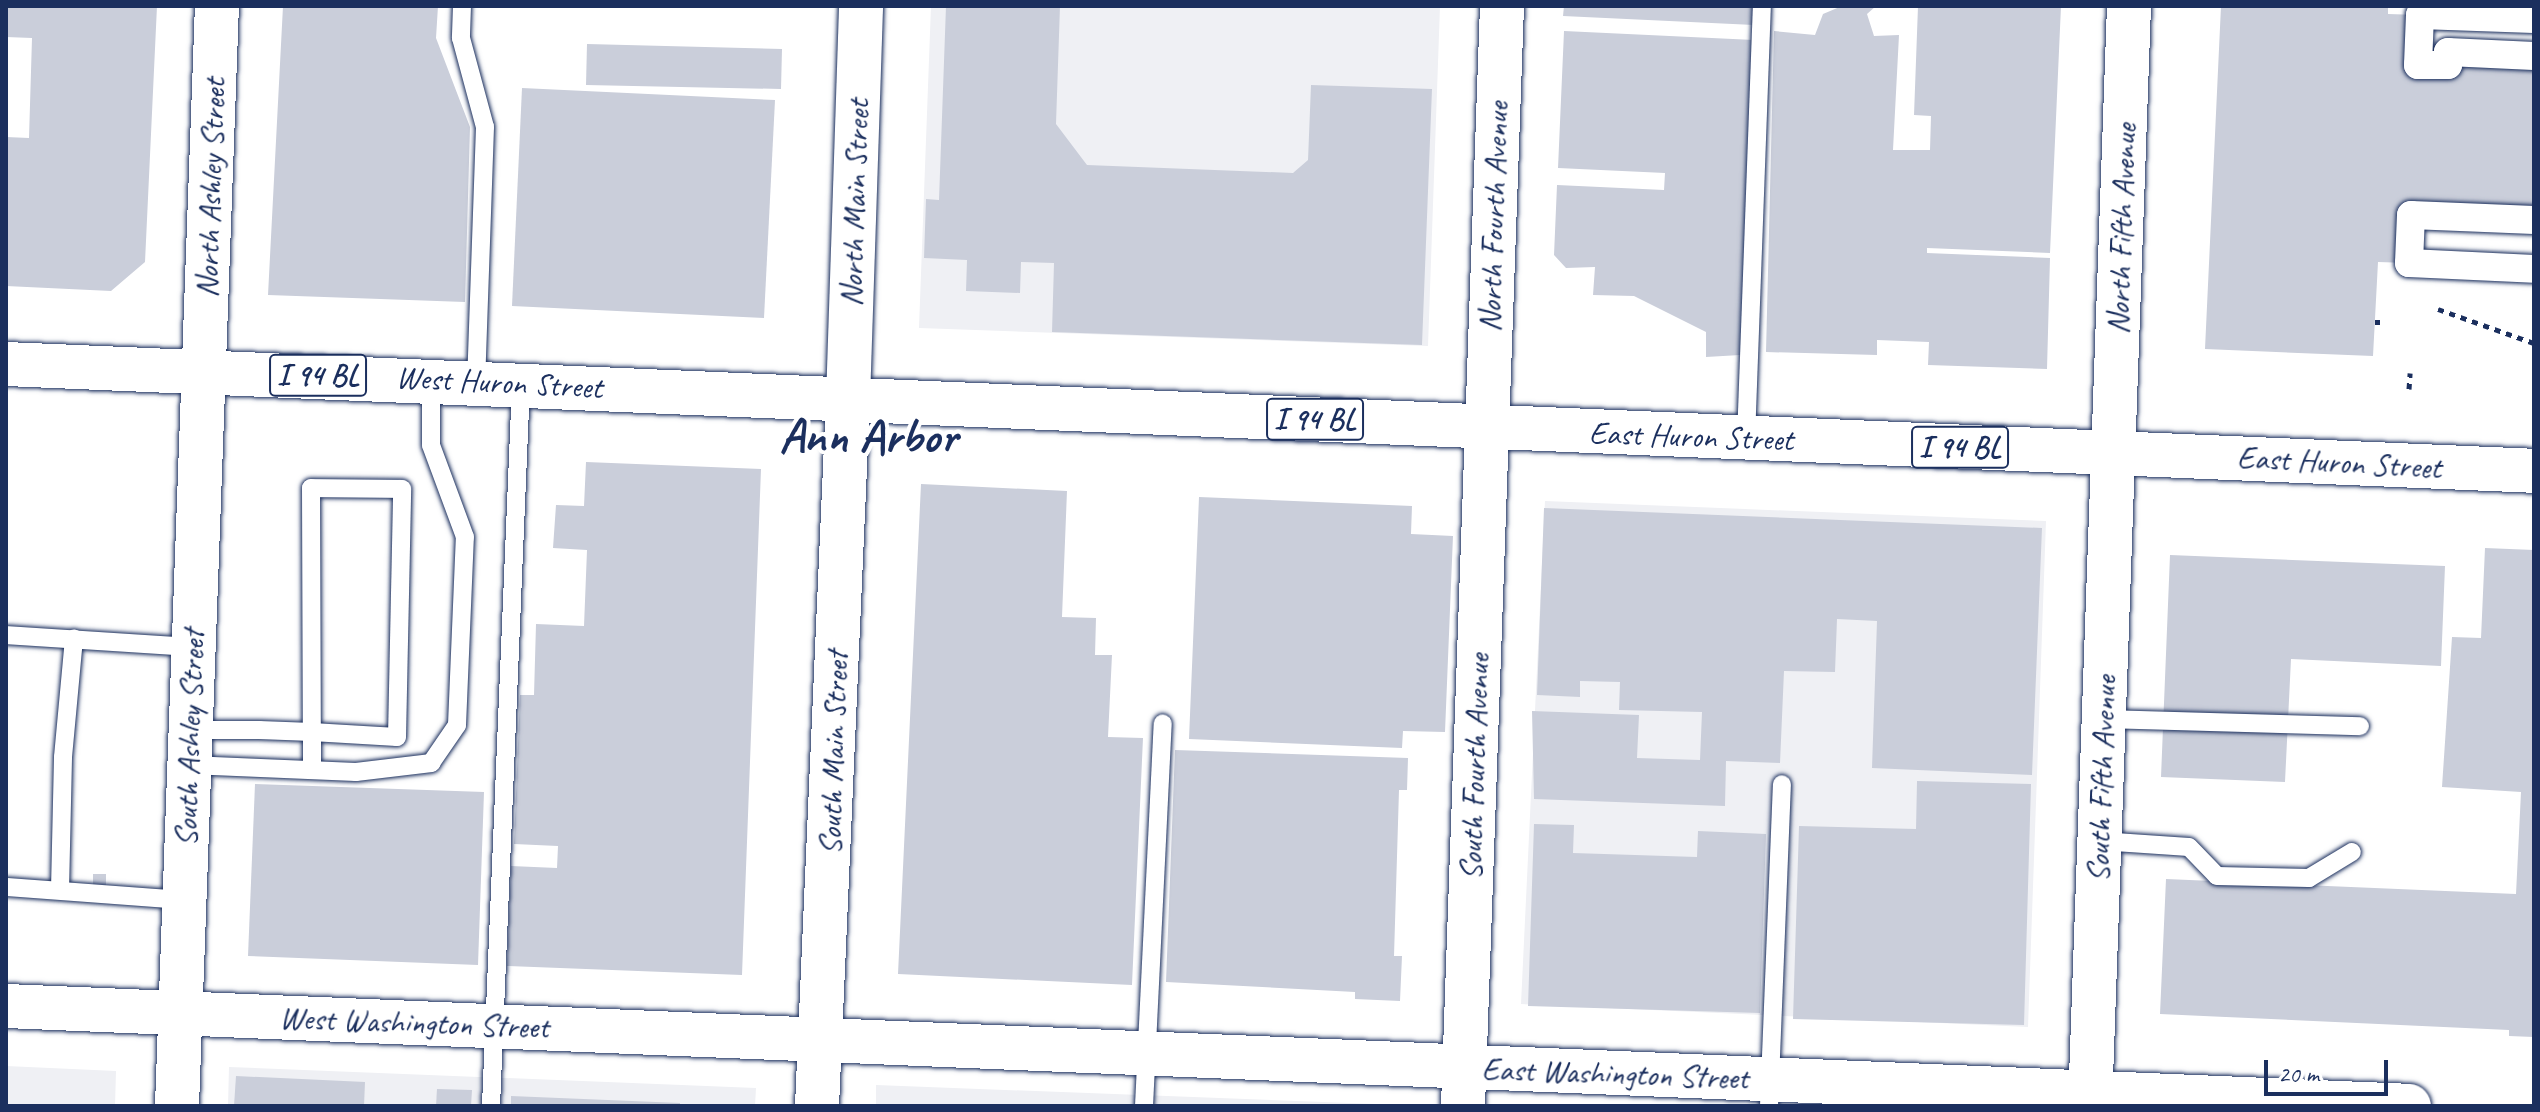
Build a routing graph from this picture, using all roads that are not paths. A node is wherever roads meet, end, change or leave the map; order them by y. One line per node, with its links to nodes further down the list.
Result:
1 (217, 6): 12 (main road, North Ashley Street)
2 (462, 6): 14 (lane)
3 (861, 6): 16 (main road, North Main Street)
4 (1502, 6): 17 (main road, North Fourth Avenue)
5 (1762, 6): 18 (lane)
6 (2129, 6): 19 (main road, North Fifth Avenue)
7 (2534, 19): 8 (street)
8 (2534, 56)
9 (2534, 220): 10 (street)
10 (2534, 269)
11 (6, 364): 12 (main road, West Huron Street / I 94 BL)
12 (205, 370): 13 (main road, West Huron Street / I 94 BL); 23 (main road, South Ashley Street)
13 (431, 380): 14 (main road, West Huron Street / I 94 BL); 29 (lane)
14 (476, 382): 15 (main road, West Huron Street / I 94 BL)
15 (521, 384): 16 (main road, West Huron Street / I 94 BL); 38 (lane)
16 (848, 400): 17 (main road, East Huron Street / I 94 BL); 39 (main road, South Main Street)
17 (1486, 428): 18 (main road, East Huron Street / I 94 BL); 41 (main road, South Fourth Avenue)
18 (1746, 439): 19 (main road, East Huron Street / I 94 BL)
19 (2115, 453): 20 (main road, East Huron Street / I 94 BL); 24 (main road, South Fifth Avenue)
20 (2534, 471)
21 (6, 635): 22 (lane)
22 (74, 639): 23 (lane); 34 (lane)
23 (194, 647): 28 (main road, South Ashley Street)
24 (2104, 719): 26 (lane); 31 (main road, South Fifth Avenue)
25 (1163, 723): 40 (lane)
26 (2360, 726)
27 (312, 732): 27 (lane); 28 (lane); 29 (lane)
28 (190, 748): 29 (lane); 35 (main road, South Ashley Street)
29 (312, 769)
30 (1782, 784): 42 (lane)
31 (2100, 841): 32 (lane); 43 (main road, South Fifth Avenue)
32 (2352, 852)
33 (6, 887): 34 (lane)
34 (60, 890): 35 (lane)
35 (184, 900): 37 (main road, South Ashley Street)
36 (6, 1006): 37 (main road, West Washington Street)
37 (179, 1014): 38 (main road, West Washington Street); 44 (main road, South Ashley Street)
38 (494, 1027): 39 (main road, West Washington Street); 45 (lane)
39 (822, 1041): 40 (main road, East Washington Street); 46 (main road, South Main Street)
40 (1146, 1054): 41 (main road, East Washington Street); 47 (lane)
41 (1464, 1087): 42 (main road, East Washington Street)
42 (1770, 1093): 43 (main road, East Washington Street)
43 (2090, 1100): 48 (main road, East Washington Street)
44 (177, 1106)
45 (491, 1106)
46 (817, 1106)
47 (1144, 1106)
48 (2409, 1106)

